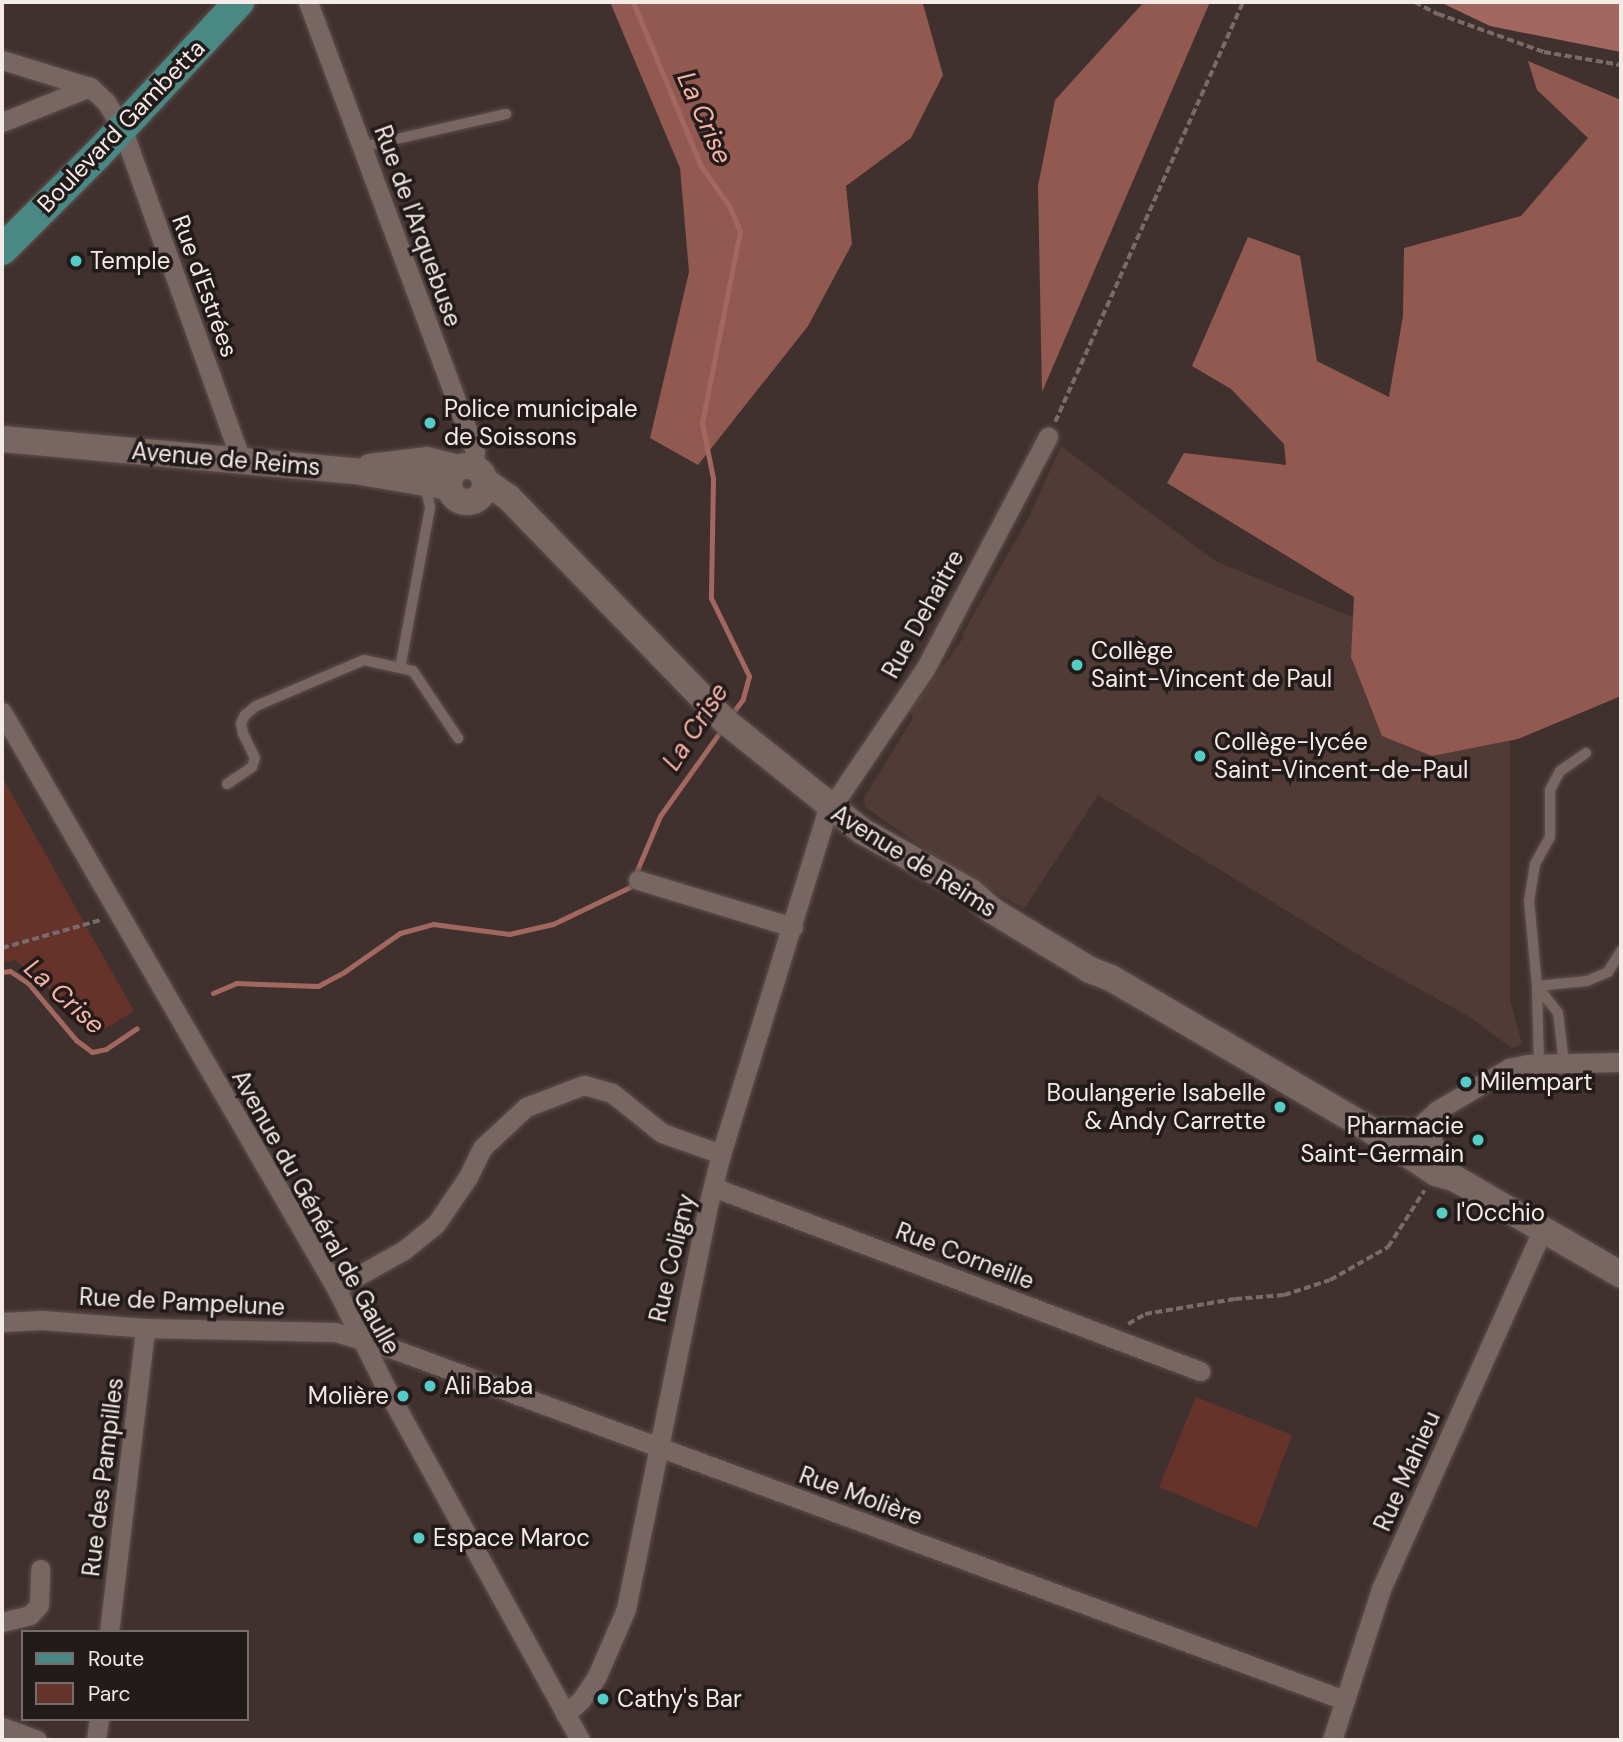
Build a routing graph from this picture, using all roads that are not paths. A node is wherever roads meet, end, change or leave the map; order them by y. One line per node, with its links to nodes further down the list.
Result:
1 (308, 2): 8 (street, Rue de l'Arquebuse)
2 (231, 4): 7 (main road, Boulevard Gambetta)
3 (2, 60): 4 (street)
4 (90, 87): 6 (street); 7 (street, Rue d'Estrées)
5 (506, 114): 8 (lane)
6 (2, 122)
7 (122, 128): 9 (main road, Boulevard Gambetta); 12 (street, Rue d'Estrées)
8 (366, 156): 14 (street, Rue de l'Arquebuse)
9 (2, 250)
10 (1048, 437): 20 (street, Rue Dehaitre)
11 (2, 439): 12 (main road, Avenue de Reims)
12 (241, 461): 13 (main road, Avenue de Reims)
13 (355, 471): 14 (main road, Avenue de Reims); 14 (main road)
14 (462, 481): 15 (lane); 20 (main road, Avenue de Reims)
15 (400, 668): 17 (lane); 19 (lane)
16 (2, 712): 35 (street, Avenue du Général de Gaulle)
17 (458, 738)
18 (1586, 753): 24 (lane)
19 (227, 784)
20 (830, 809): 22 (street, Rue Coligny); 28 (main road, Avenue de Reims)
21 (638, 880): 22 (street)
22 (793, 927): 30 (street, Rue Coligny)
23 (1621, 951): 24 (lane)
24 (1537, 986): 26 (lane); 27 (lane)
25 (1621, 1062): 26 (street)
26 (1564, 1063): 27 (street)
27 (1539, 1064): 29 (street)
28 (1374, 1131): 29 (main road, Avenue de Reims); 31 (main road, Avenue de Reims)
29 (1413, 1132): 31 (main road)
30 (721, 1154): 32 (street, Rue Coligny); 35 (street)
31 (1434, 1170): 33 (main road, Avenue de Reims)
32 (713, 1187): 39 (street, Rue Corneille); 40 (street, Rue Coligny)
33 (1543, 1229): 34 (main road, Avenue de Reims); 44 (street, Rue Mahieu)
34 (1621, 1275)
35 (336, 1288): 38 (street, Avenue du Général de Gaulle)
36 (2, 1322): 37 (street, Rue de Pampelune)
37 (145, 1328): 38 (street, Rue de Pampelune); 43 (street, Rue des Pampilles)
38 (360, 1340): 40 (street, Rue Molière); 45 (street, Avenue du Général de Gaulle)
39 (1199, 1371)
40 (659, 1447): 44 (street, Rue Molière); 45 (street, Rue Coligny)
41 (40, 1569): 42 (street)
42 (2, 1622)
43 (109, 1630)
44 (1344, 1700): 51 (street, Rue Mahieu)
45 (565, 1714): 50 (street, Avenue du Général de Gaulle)
46 (99, 1721): 49 (street)
47 (2, 1727): 48 (street)
48 (37, 1740)
49 (96, 1740)
50 (580, 1740)
51 (1332, 1740)

